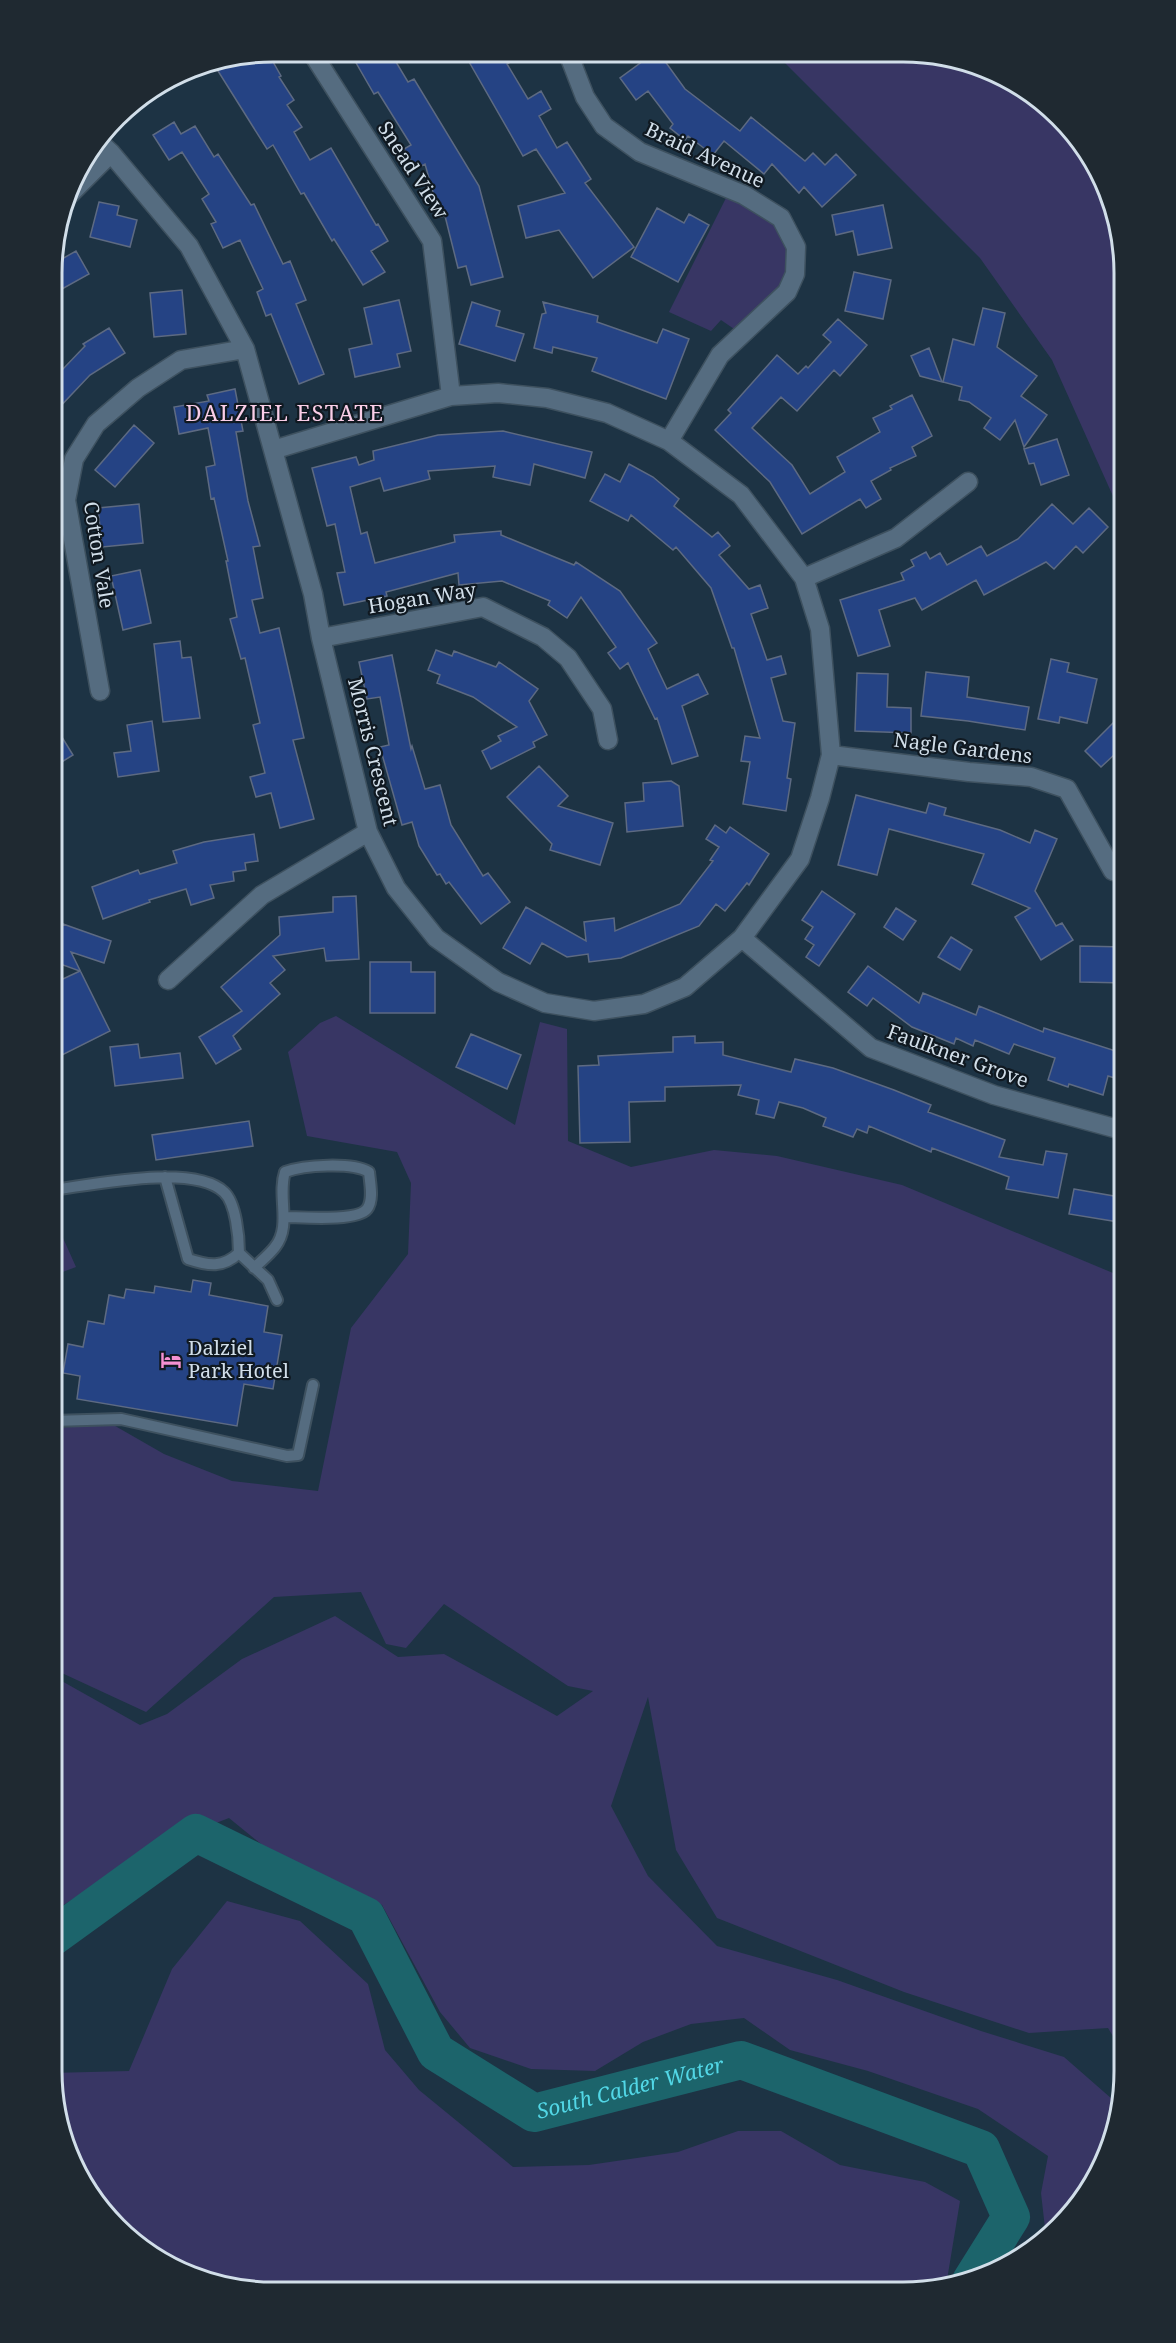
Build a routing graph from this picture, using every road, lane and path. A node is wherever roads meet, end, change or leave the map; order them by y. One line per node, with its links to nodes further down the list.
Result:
1 (318, 62): 6 (street, Snead View)
2 (571, 62): 7 (street, Braid Avenue)
3 (105, 147): 4 (street); 5 (street, Morris Crescent)
4 (91, 166)
5 (245, 349): 8 (street, Morris Crescent); 12 (street, Cotton Vale)
6 (452, 396): 7 (street, Morris Crescent); 8 (street, Morris Crescent)
7 (669, 441): 10 (street, Morris Crescent)
8 (273, 450): 11 (street, Morris Crescent)
9 (968, 482): 10 (street)
10 (804, 578): 14 (street, Morris Crescent)
11 (321, 638): 13 (street, Hogan Way); 15 (street, Morris Crescent)
12 (100, 691)
13 (608, 740)
14 (831, 755): 16 (street, Nagle Gardens); 17 (street, Morris Crescent)
15 (368, 832): 17 (street, Morris Crescent); 18 (street)
16 (1113, 872)
17 (742, 938): 19 (street, Faulkner Grove)
18 (168, 980)
19 (1114, 1128)
20 (165, 1177): 21 (lane); 23 (lane); 23 (lane)
21 (62, 1189)
22 (284, 1217): 22 (lane); 24 (lane)
23 (239, 1253): 24 (lane)
24 (254, 1268): 25 (lane)
25 (277, 1300)
26 (313, 1384): 27 (lane)
27 (62, 1421)

